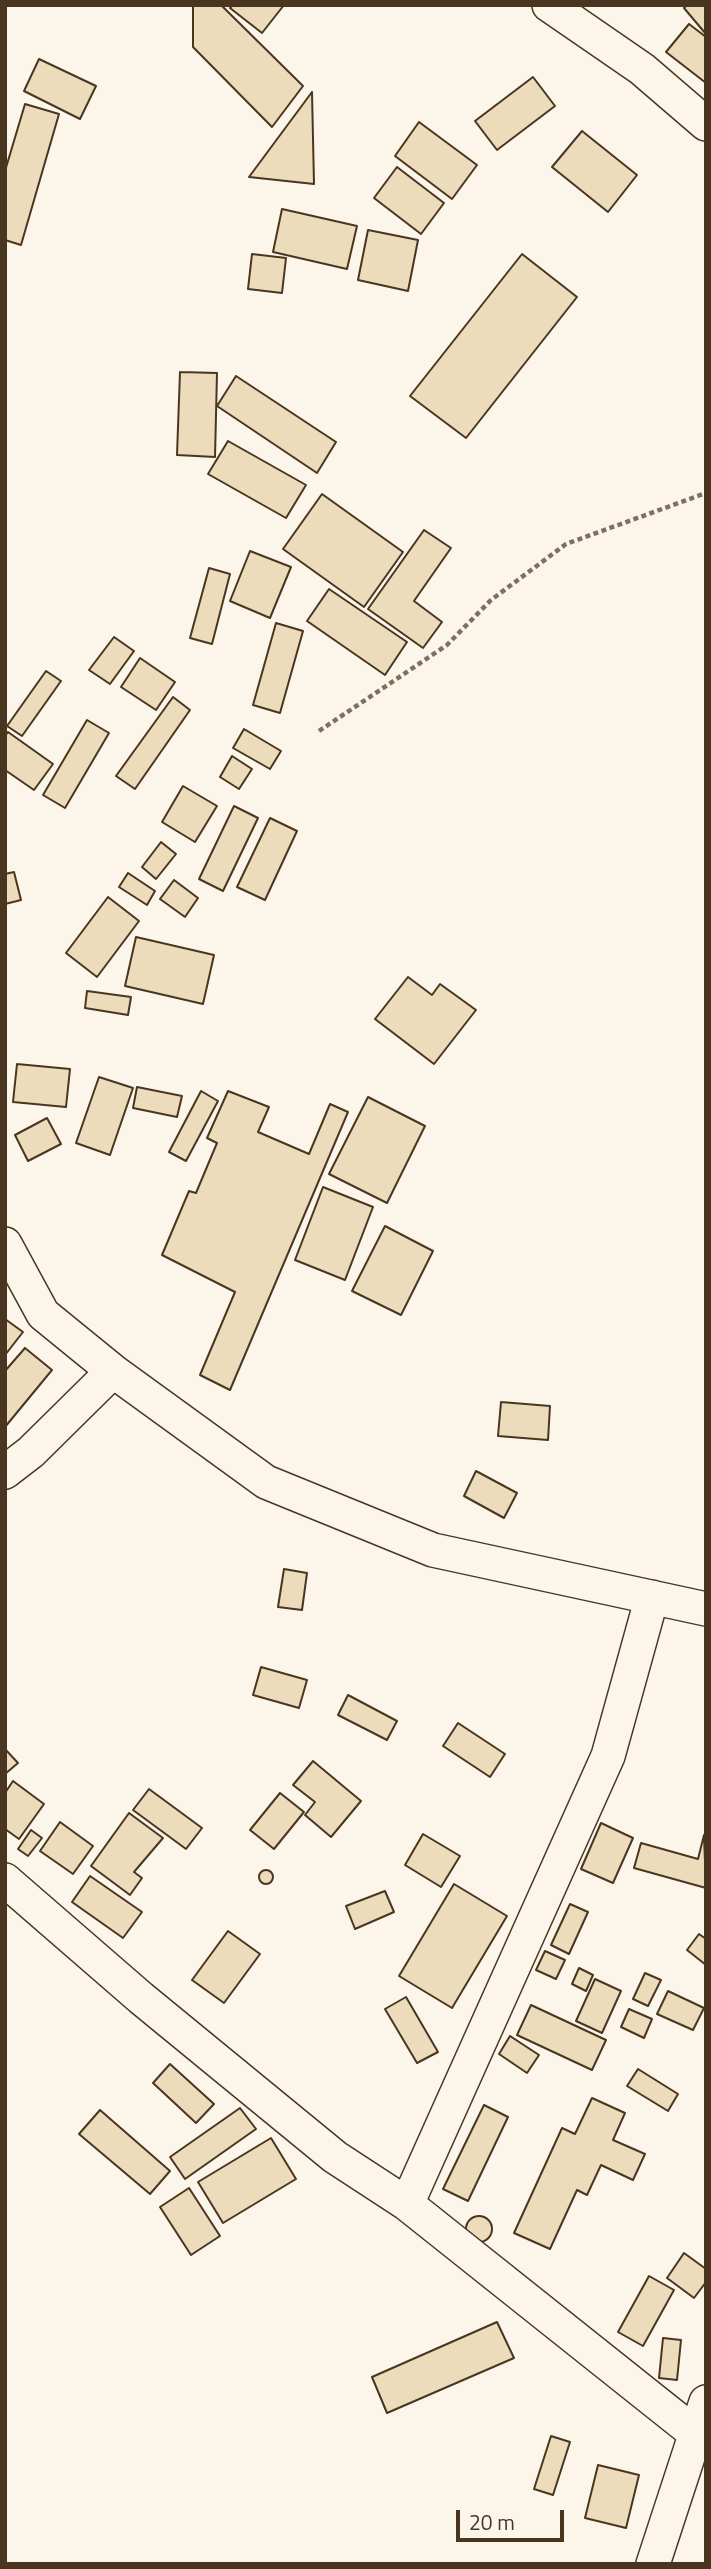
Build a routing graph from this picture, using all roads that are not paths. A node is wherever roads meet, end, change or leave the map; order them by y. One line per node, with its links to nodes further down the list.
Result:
1 (549, 5): 2 (street)
2 (706, 124)
3 (5, 1244): 4 (street)
4 (113, 1371): 5 (street); 6 (street)
5 (5, 1472)
6 (652, 1597): 7 (street); 9 (street)
7 (706, 1609)
8 (5, 1880): 9 (street)
9 (407, 2204): 11 (street)
10 (706, 2402): 11 (street)
11 (700, 2438): 12 (street)
12 (653, 2564)

